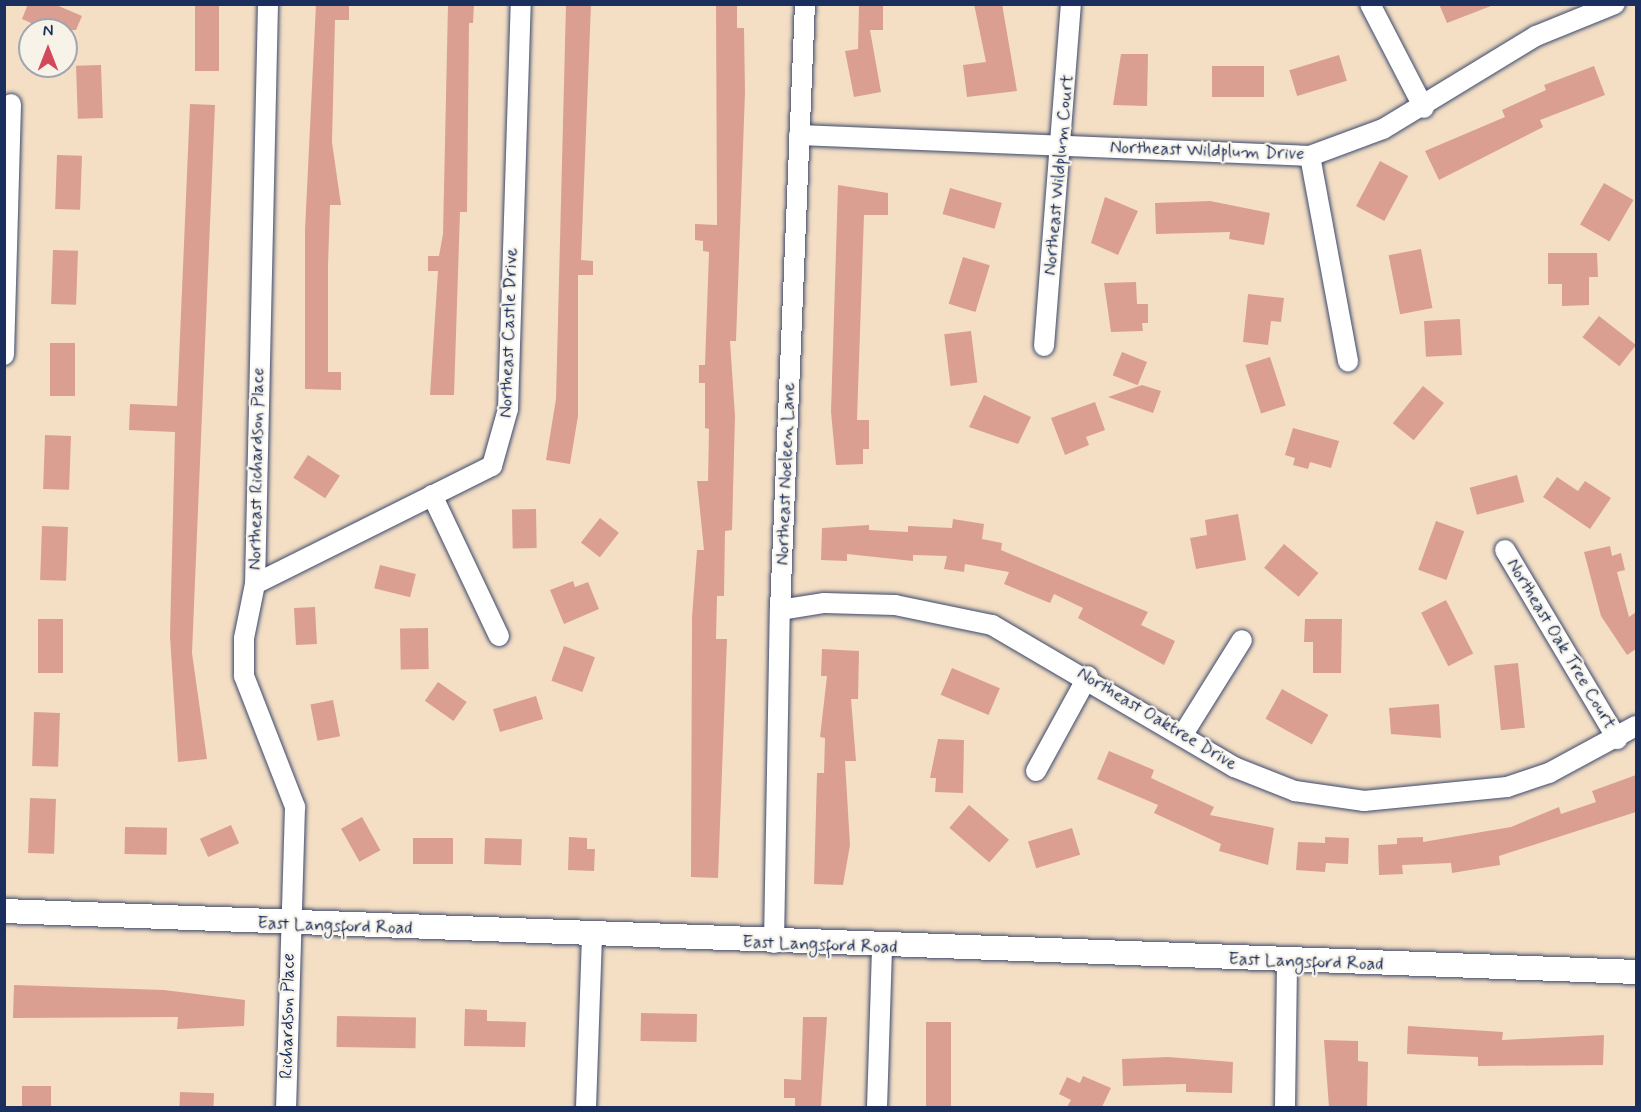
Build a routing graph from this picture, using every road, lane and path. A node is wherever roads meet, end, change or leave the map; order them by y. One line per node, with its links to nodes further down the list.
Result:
1 (268, 4): 17 (street, Northeast Richardson Place)
2 (521, 4): 15 (street, Northeast Castle Drive)
3 (805, 4): 9 (street, Northeast Noeleen Lane)
4 (1071, 4): 10 (street, Northeast Wildplum Court)
5 (1370, 4): 8 (street)
6 (1615, 4): 8 (street, Northeast Wildplum Drive)
7 (11, 104): 13 (street)
8 (1424, 108): 11 (street, Northeast Wildplum Drive)
9 (799, 135): 10 (street, Northeast Wildplum Drive); 18 (street, Northeast Noeleen Lane)
10 (1064, 145): 11 (street, Northeast Wildplum Drive); 12 (street, Northeast Wildplum Court)
11 (1310, 156): 14 (street)
12 (1044, 346)
13 (4, 355)
14 (1348, 362)
15 (432, 495): 17 (street, Northeast Castle Drive); 19 (street)
16 (1505, 550): 24 (street, Northeast Oak Tree Court)
17 (255, 584): 27 (street, Northeast Richardson Place)
18 (780, 610): 21 (street, Northeast Oaktree Drive); 29 (street, Northeast Noeleen Lane)
19 (499, 636)
20 (1242, 640): 23 (street)
21 (1088, 676): 23 (street, Northeast Oaktree Drive); 25 (street)
22 (1636, 726): 24 (street, Northeast Oaktree Drive)
23 (1182, 736): 24 (street, Northeast Oaktree Drive)
24 (1617, 739)
25 (1036, 771)
26 (4, 911): 27 (street, East Langsford Road)
27 (290, 924): 28 (street, East Langsford Road); 33 (street, Richardson Place)
28 (592, 936): 29 (street, East Langsford Road); 34 (street)
29 (774, 943): 30 (street, East Langsford Road)
30 (882, 947): 31 (street, East Langsford Road); 35 (street)
31 (1287, 962): 32 (street, East Langsford Road); 36 (street)
32 (1636, 972)
33 (286, 1107)
34 (586, 1107)
35 (877, 1107)
36 (1285, 1107)

